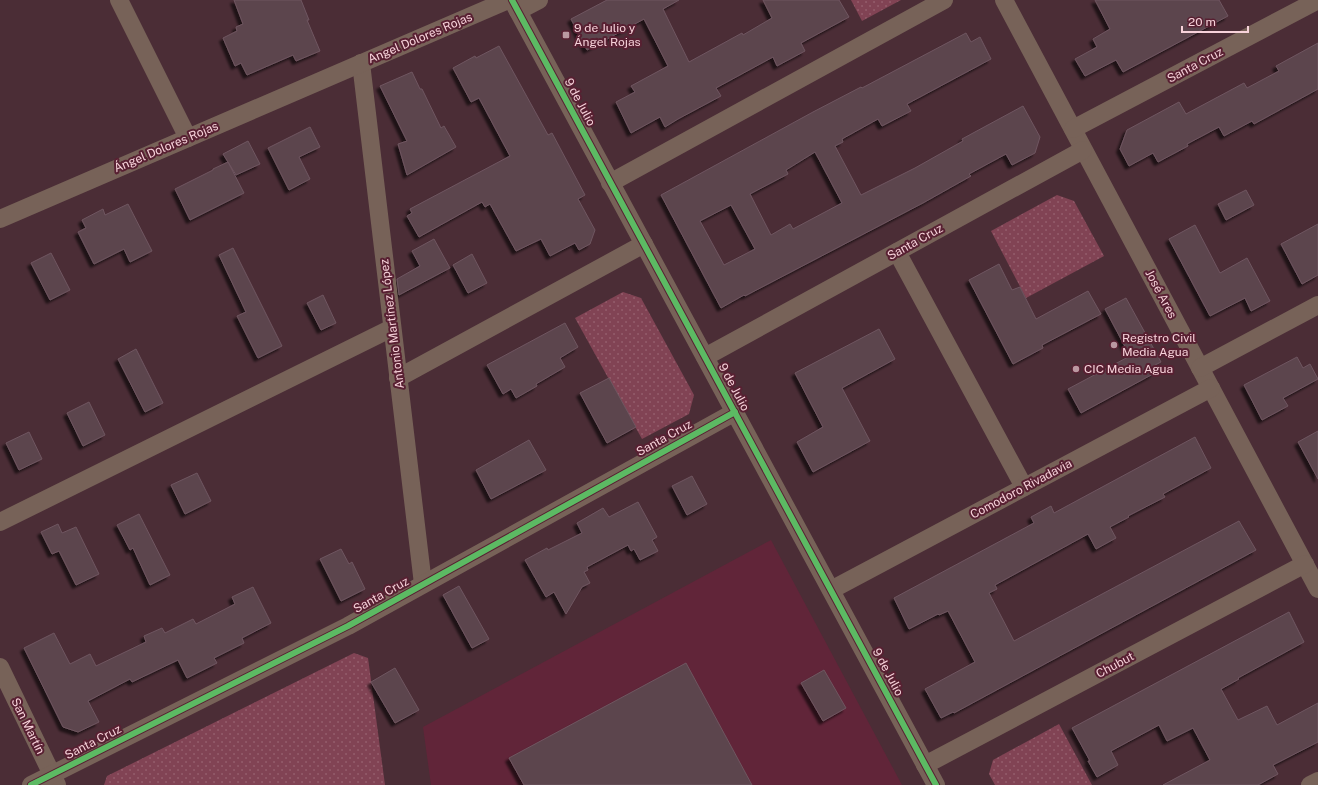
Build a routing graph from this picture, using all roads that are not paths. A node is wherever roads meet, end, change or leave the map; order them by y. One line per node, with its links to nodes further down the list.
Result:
1 (119, 0): 10 (street)
2 (539, 0): 6 (street, Angel Dolores Rojas)
3 (944, 0): 12 (street)
4 (1004, 0): 9 (street, José Ares)
5 (1318, 0): 9 (street, Santa Cruz)
6 (513, 4): 7 (street, Angel Dolores Rojas); 12 (street, 9 de Julio)
7 (362, 63): 8 (street, Angel Dolores Rojas); 17 (street, Antonio Martínez López)
8 (333, 76): 10 (street, Ángel Dolores Rojas)
9 (1073, 129): 11 (street, José Ares)
10 (188, 138): 13 (street, Ángel Dolores Rojas)
11 (1083, 150): 15 (street, Santa Cruz); 19 (street, José Ares)
12 (610, 183): 14 (street, 9 de Julio)
13 (0, 219)
14 (644, 244): 18 (street, 9 de Julio); 20 (street)
15 (897, 252): 18 (street, Santa Cruz); 23 (street)
16 (1318, 305): 19 (street)
17 (392, 328): 20 (street, Antonio Martínez López); 24 (street)
18 (705, 357): 22 (street, 9 de Julio)
19 (1200, 368): 21 (street, José Ares)
20 (398, 378): 26 (street, Antonio Martínez López)
21 (1211, 388): 23 (street, Comodoro Rivadavia); 25 (street, José Ares)
22 (735, 412): 26 (street, Santa Cruz); 28 (street, 9 de Julio)
23 (1024, 487): 28 (street, Comodoro Rivadavia)
24 (0, 522)
25 (1305, 564): 27 (street, José Ares); 30 (street, Chubut)
26 (423, 584): 31 (street, Santa Cruz)
27 (1318, 589)
28 (831, 590): 30 (street, 9 de Julio)
29 (0, 667): 31 (street, San Martín)
30 (925, 765): 34 (street, 9 de Julio)
31 (54, 780): 33 (street, Santa Cruz)
32 (1318, 781): 35 (street)
33 (32, 785)
34 (936, 785)
35 (1310, 785)

